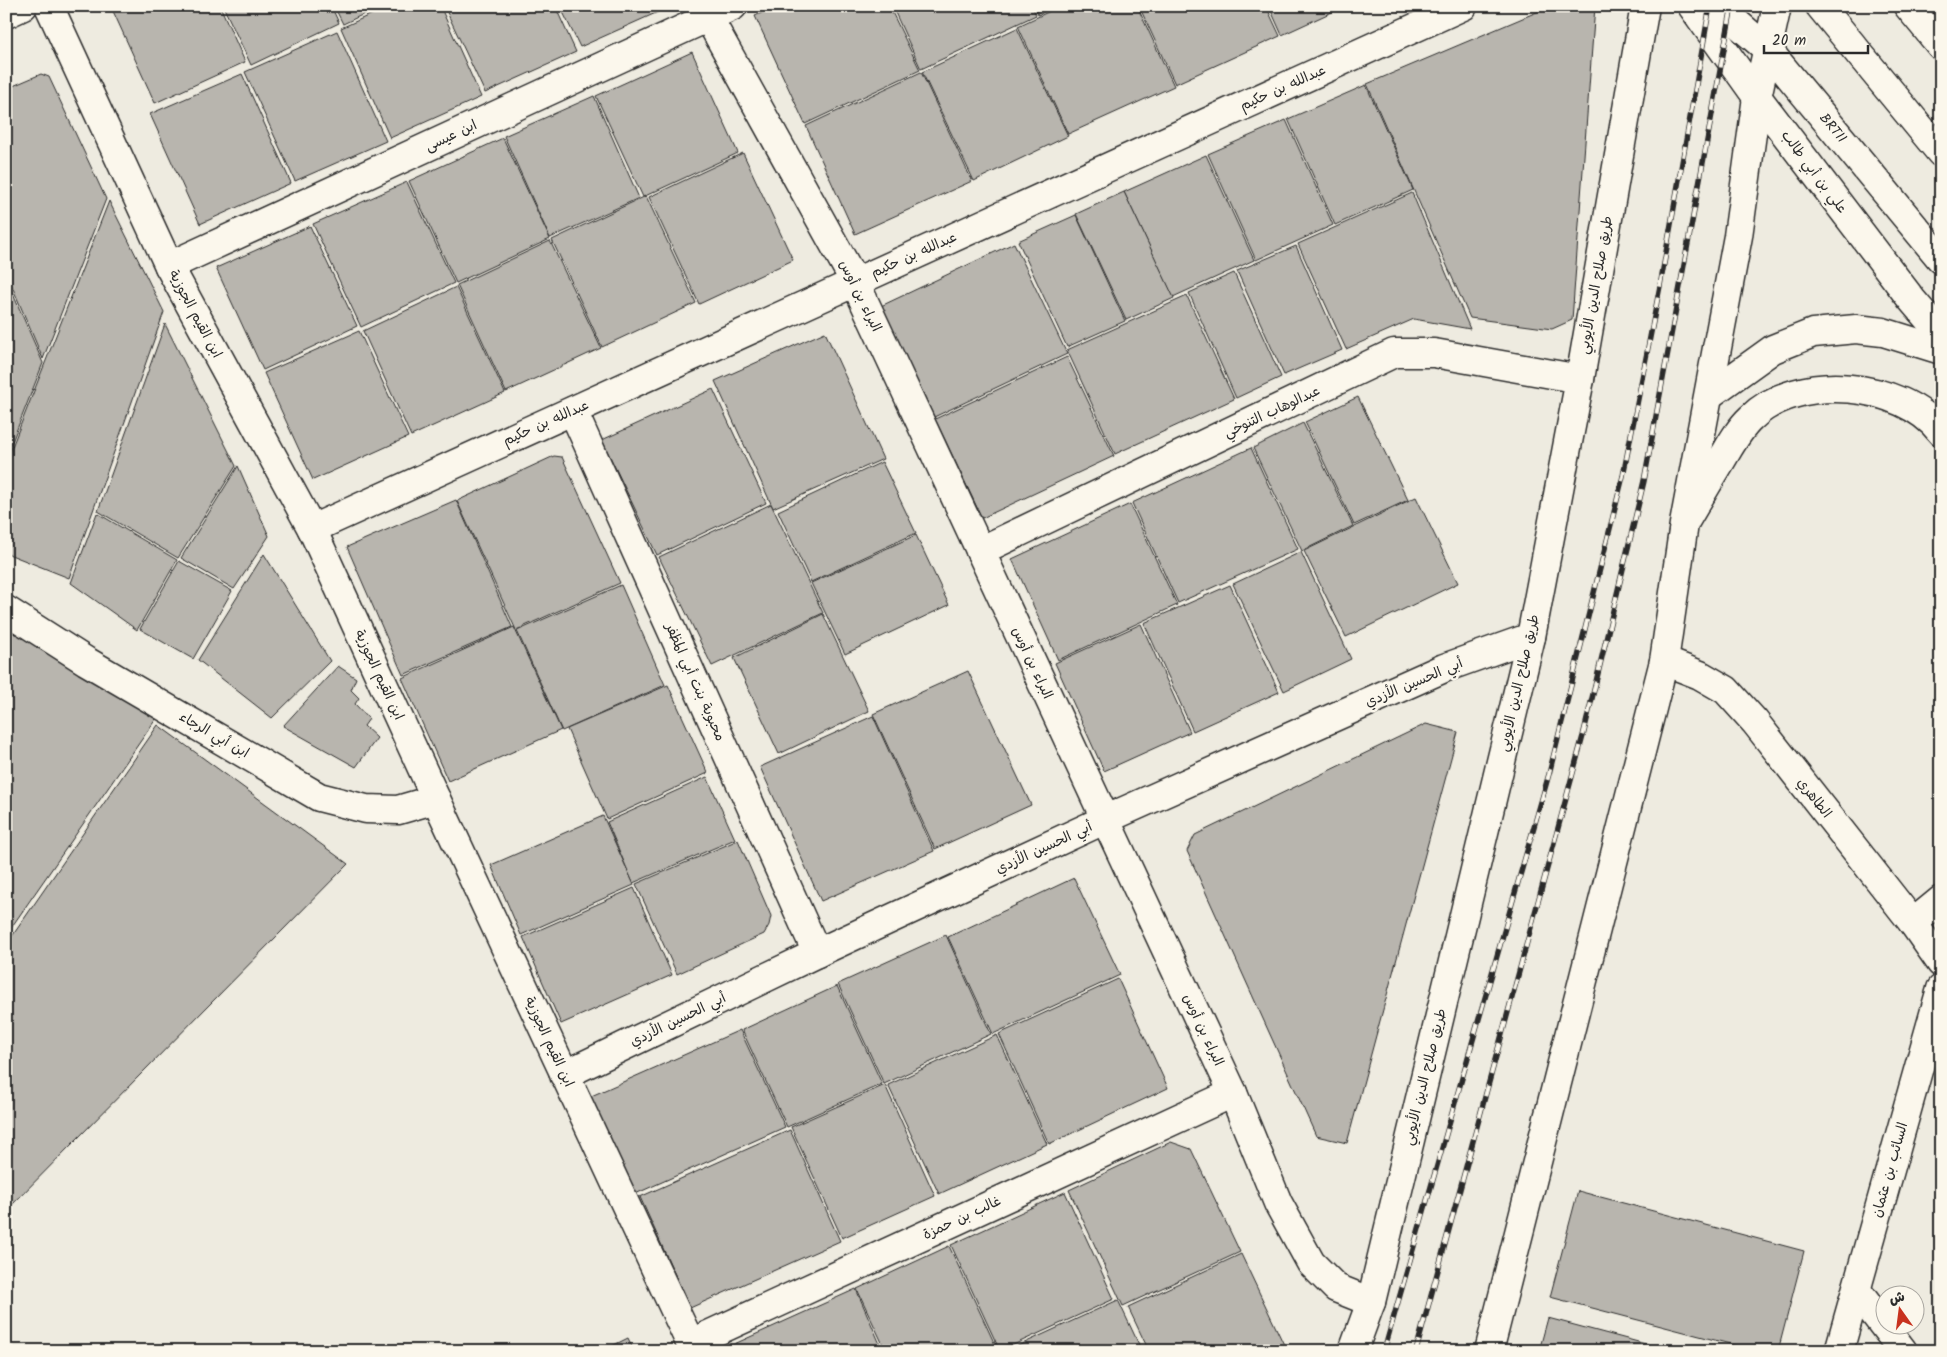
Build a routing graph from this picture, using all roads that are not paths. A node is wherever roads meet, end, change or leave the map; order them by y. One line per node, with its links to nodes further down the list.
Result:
1 (23, 6): 12 (street)
2 (49, 6): 18 (street, ابن القيم الجوزية)
3 (733, 6): 11 (street, ابن عيسى)
4 (1463, 6): 19 (street, عبدالله بن حكيم)
5 (1645, 6): 22 (street, طريق صلاح الدين الأيوبي)
6 (1692, 6): 15 (street, علي بن أبي طالب)
7 (1717, 6): 14 (street, BRT11)
8 (1777, 6): 14 (street)
9 (1820, 6): 16 (street)
10 (1908, 6): 13 (street)
11 (705, 12): 18 (street, ابن عيسى); 19 (street, البراء بن أوس)
12 (6, 14)
13 (1941, 46)
14 (1767, 49): 15 (street); 17 (street, BRT11)
15 (1757, 97): 20 (street, علي بن أبي طالب); 23 (street)
16 (1941, 153)
17 (1941, 259)
18 (169, 266): 27 (street, ابن القيم الجوزية)
19 (855, 282): 24 (street, عبدالله بن حكيم); 28 (street, البراء بن أوس)
20 (1941, 334)
21 (1941, 350): 23 (street)
22 (1580, 379): 28 (street, عبدالوهاب التنوخي); 30 (street, طريق صلاح الدين الأيوبي)
23 (1709, 396): 26 (street)
24 (573, 411): 27 (street, عبدالله بن حكيم); 36 (street, محبوبة بنت أبي المظفر)
25 (1941, 432): 26 (street)
26 (1684, 524): 31 (street)
27 (312, 529): 32 (street, ابن القيم الجوزية)
28 (980, 551): 33 (street, البراء بن أوس)
29 (6, 610): 32 (street, ابن أبي الرجاء)
30 (1531, 637): 33 (street, أبي الحسين الأزدي); 42 (street, طريق صلاح الدين الأيوبي)
31 (1664, 661): 35 (street, الطاهري); 45 (street)
32 (436, 799): 39 (street, ابن القيم الجوزية)
33 (1104, 820): 36 (street, أبي الحسين الأزدي); 40 (street, البراء بن أوس)
34 (1941, 900): 35 (street)
35 (1913, 923): 37 (street, الطاهري)
36 (817, 952): 39 (street, أبي الحسين الأزدي)
37 (1941, 963)
38 (1941, 989): 41 (street, السائب بن عثمان)
39 (564, 1075): 43 (street, ابن القيم الجوزية)
40 (1233, 1093): 42 (street, البراء بن أوس); 43 (street, غالب بن حمزة)
41 (1856, 1290): 46 (street, السائب بن عثمان); 47 (street)
42 (1371, 1302): 44 (street, طريق صلاح الدين الأيوبي)
43 (692, 1347)
44 (1353, 1351)
45 (1489, 1351)
46 (1839, 1351)
47 (1903, 1351)

